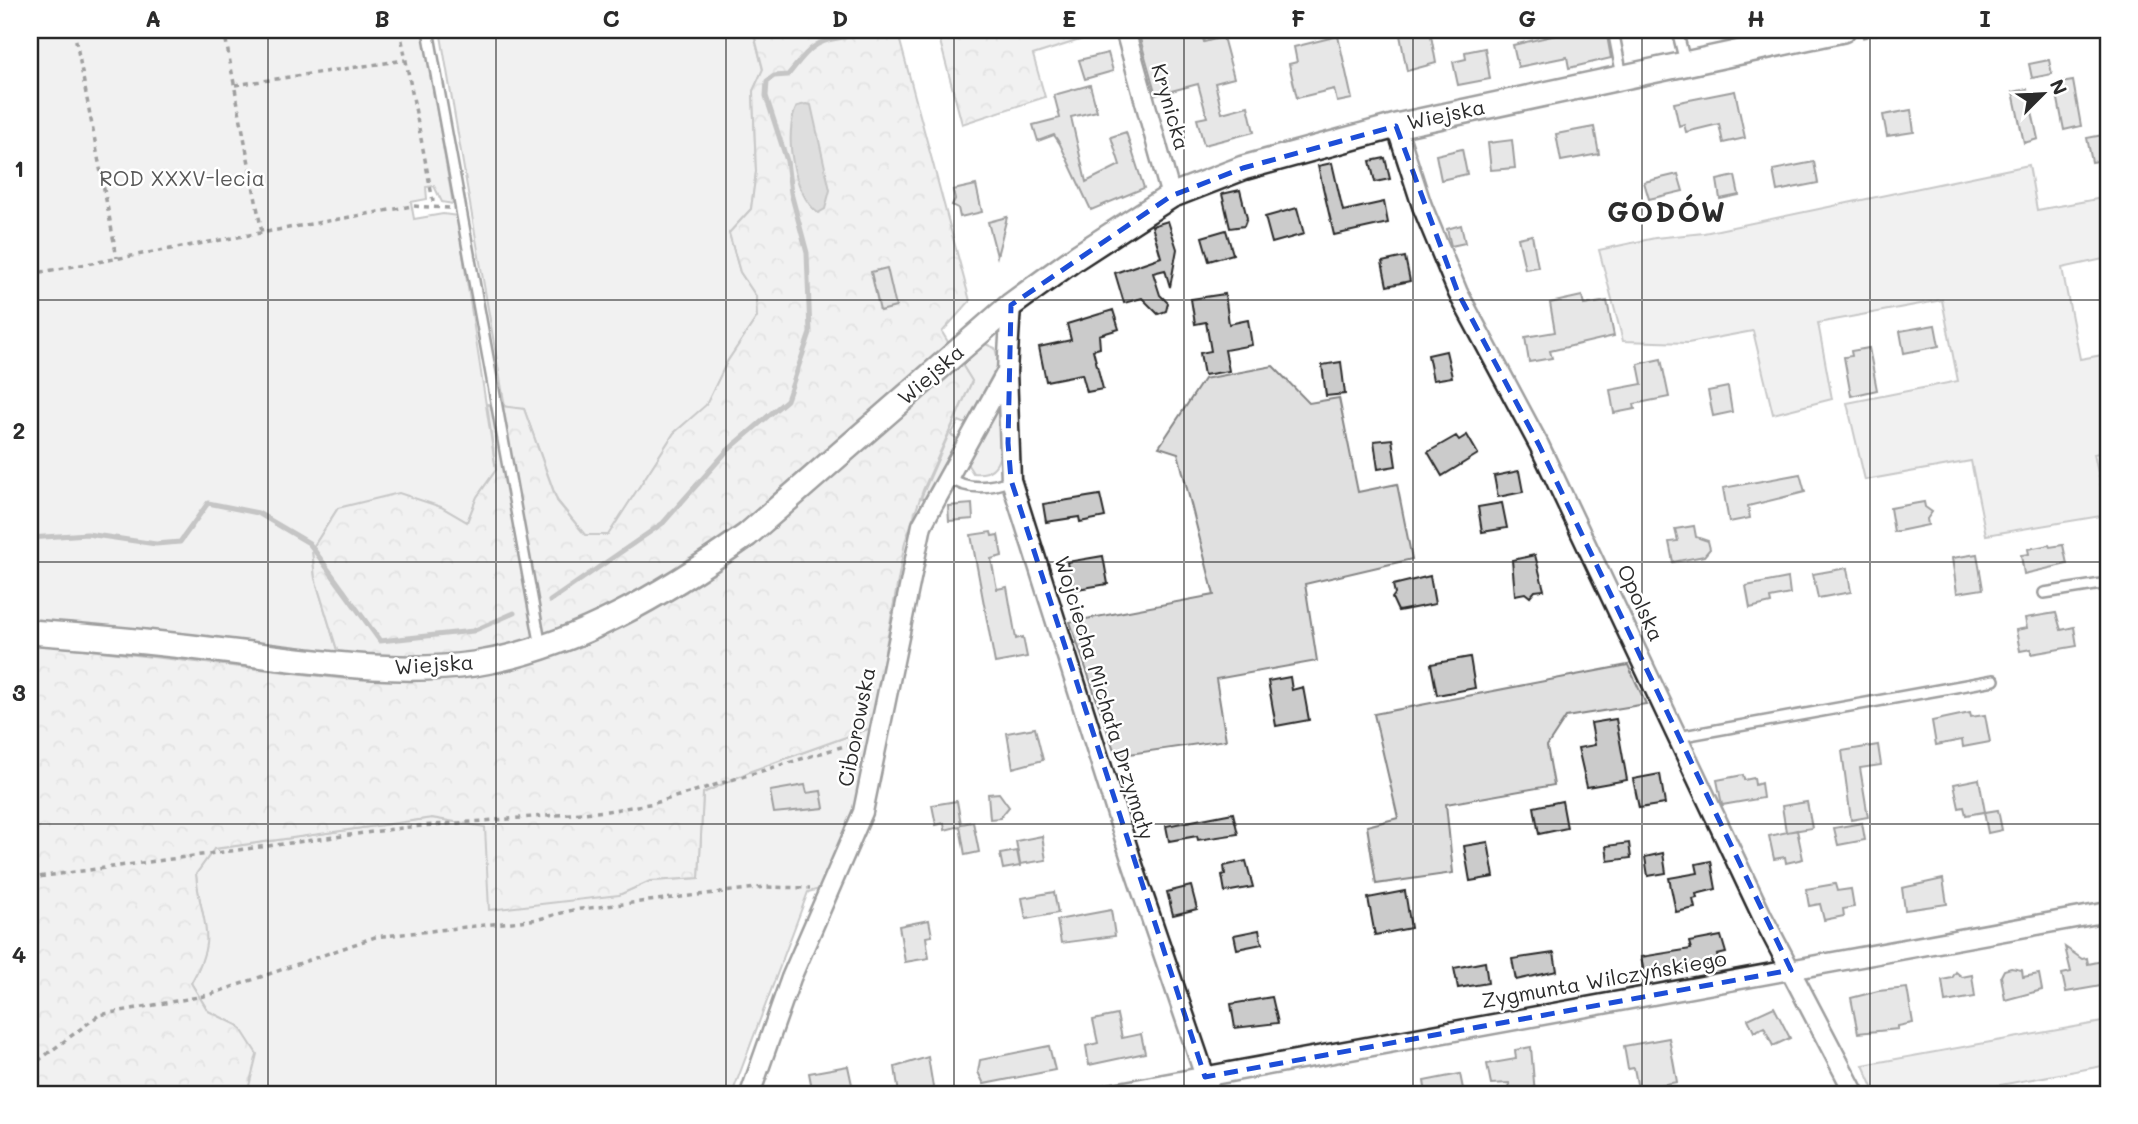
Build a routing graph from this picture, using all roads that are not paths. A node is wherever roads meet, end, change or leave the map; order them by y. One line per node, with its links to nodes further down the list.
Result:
1 (428, 30): 17 (lane)
2 (1125, 30): 9 (street, Krynicka)
3 (1613, 30): 7 (lane)
4 (1677, 30): 6 (lane)
5 (1843, 30): 6 (street, Wiejska)
6 (1686, 64): 7 (street, Wiejska)
7 (1622, 77): 8 (street, Wiejska)
8 (1396, 126): 9 (street, Wiejska); 19 (street, Opolska)
9 (1171, 196): 10 (street, Wiejska)
10 (1011, 305): 11 (street, Wojciecha Michała Drzymały); 17 (street, Wiejska)
11 (1007, 371): 12 (street, Ciborowska); 13 (street, Wojciecha Michała Drzymały)
12 (947, 476): 13 (lane); 23 (street, Ciborowska)
13 (1011, 480): 22 (street, Wojciecha Michała Drzymały)
14 (2108, 583): 15 (lane)
15 (2044, 593)
16 (30, 632): 17 (street, Wiejska)
17 (541, 647)
18 (1994, 680): 19 (lane)
19 (1678, 737): 21 (street, Opolska)
20 (2108, 912): 21 (street, Zygmunta Wilczyńskiego)
21 (1790, 970): 22 (street, Zygmunta Wilczyńskiego); 25 (street, Opolska)
22 (1208, 1086): 24 (street, Zygmunta Wilczyńskiego)
23 (750, 1094)
24 (1109, 1094)
25 (1855, 1094)

